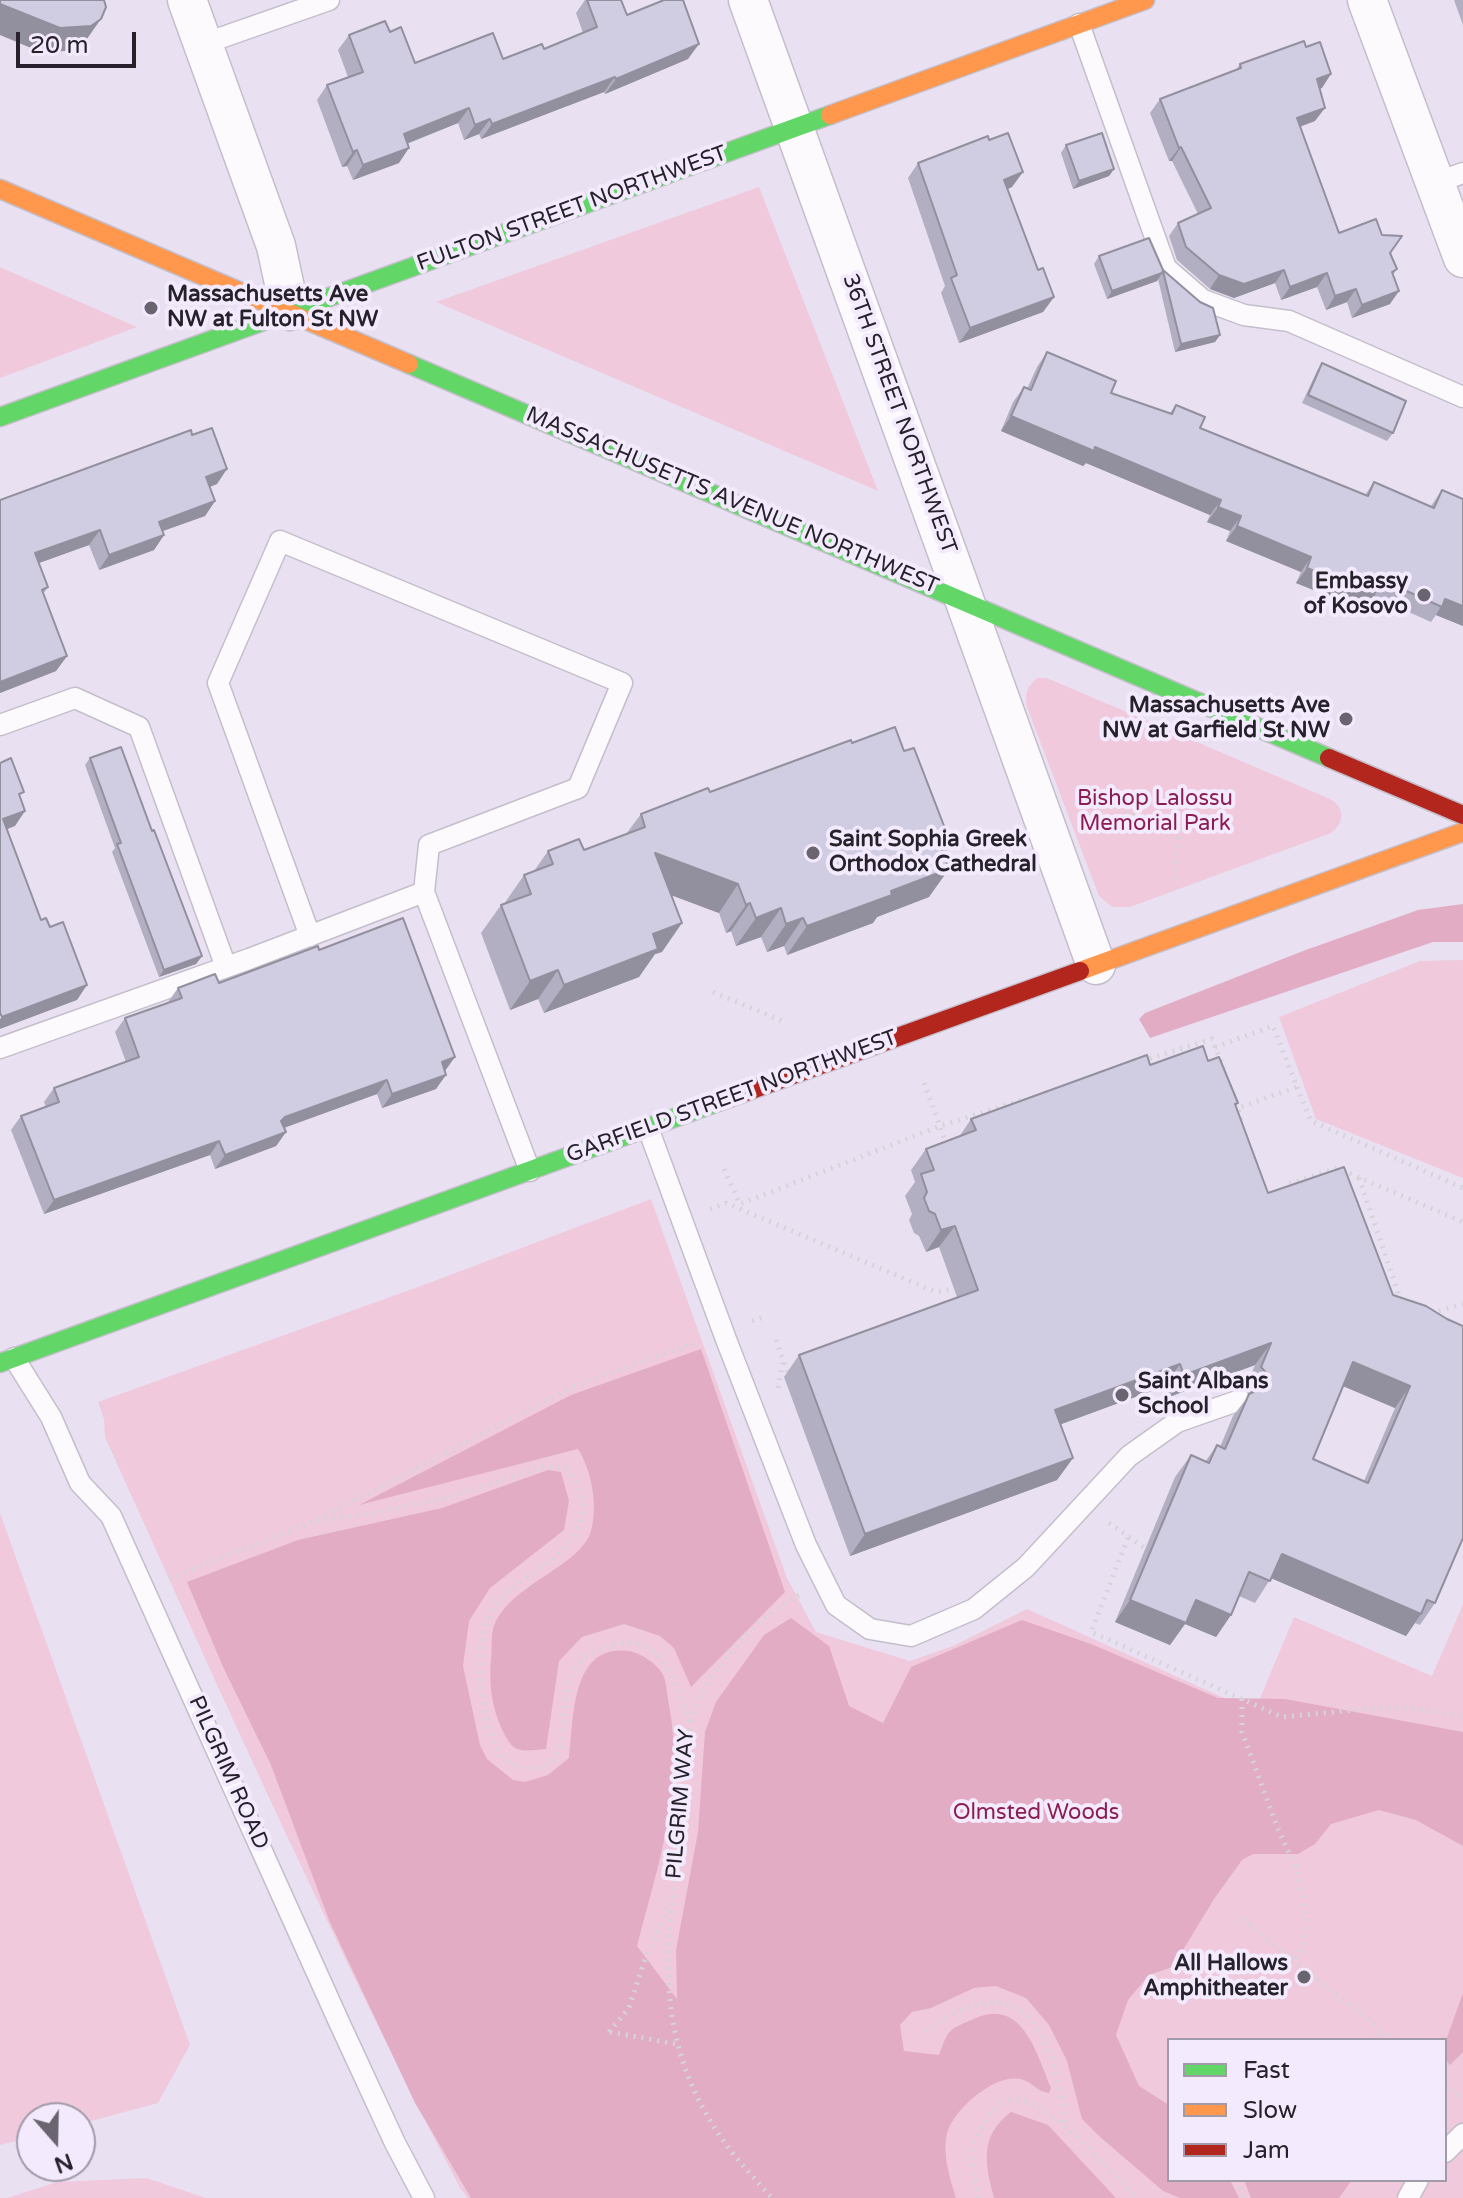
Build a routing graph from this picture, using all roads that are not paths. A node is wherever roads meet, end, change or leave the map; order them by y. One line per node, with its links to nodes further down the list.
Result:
1 (187, 0): 7 (street)
2 (329, 0): 7 (lane)
3 (748, 0): 8 (street, 36TH STREET NORTHWEST)
4 (1145, 0): 6 (main road, FULTON STREET NORTHWEST)
5 (1367, 0): 9 (street)
6 (1079, 24): 8 (main road, FULTON STREET NORTHWEST); 13 (lane)
7 (203, 44): 12 (street)
8 (794, 127): 12 (main road, FULTON STREET NORTHWEST); 15 (street, 36TH STREET NORTHWEST)
9 (1449, 178): 11 (street)
10 (0, 189): 12 (main road, MASSACHUSETTS AVENUE NORTHWEST)
11 (1463, 258)
12 (290, 311): 14 (main road, FULTON STREET NORTHWEST); 15 (main road, MASSACHUSETTS AVENUE NORTHWEST)
13 (1463, 397)
14 (0, 417)
15 (967, 602): 17 (main road, MASSACHUSETTS AVENUE NORTHWEST); 21 (street, 36TH STREET NORTHWEST)
16 (0, 725): 22 (lane)
17 (1463, 815)
18 (1463, 832): 21 (main road, GARFIELD STREET NORTHWEST)
19 (424, 892): 20 (lane); 20 (lane); 25 (lane)
20 (310, 936): 22 (lane)
21 (1096, 965): 24 (main road, GARFIELD STREET NORTHWEST)
22 (226, 967): 23 (lane)
23 (0, 1048)
24 (648, 1128): 25 (main road, GARFIELD STREET NORTHWEST); 27 (lane)
25 (530, 1171): 26 (main road, GARFIELD STREET NORTHWEST)
26 (5, 1352): 30 (lane, PILGRIM ROAD)
27 (1240, 1400)
28 (1463, 2134): 29 (lane)
29 (1447, 2150)
30 (424, 2198)

